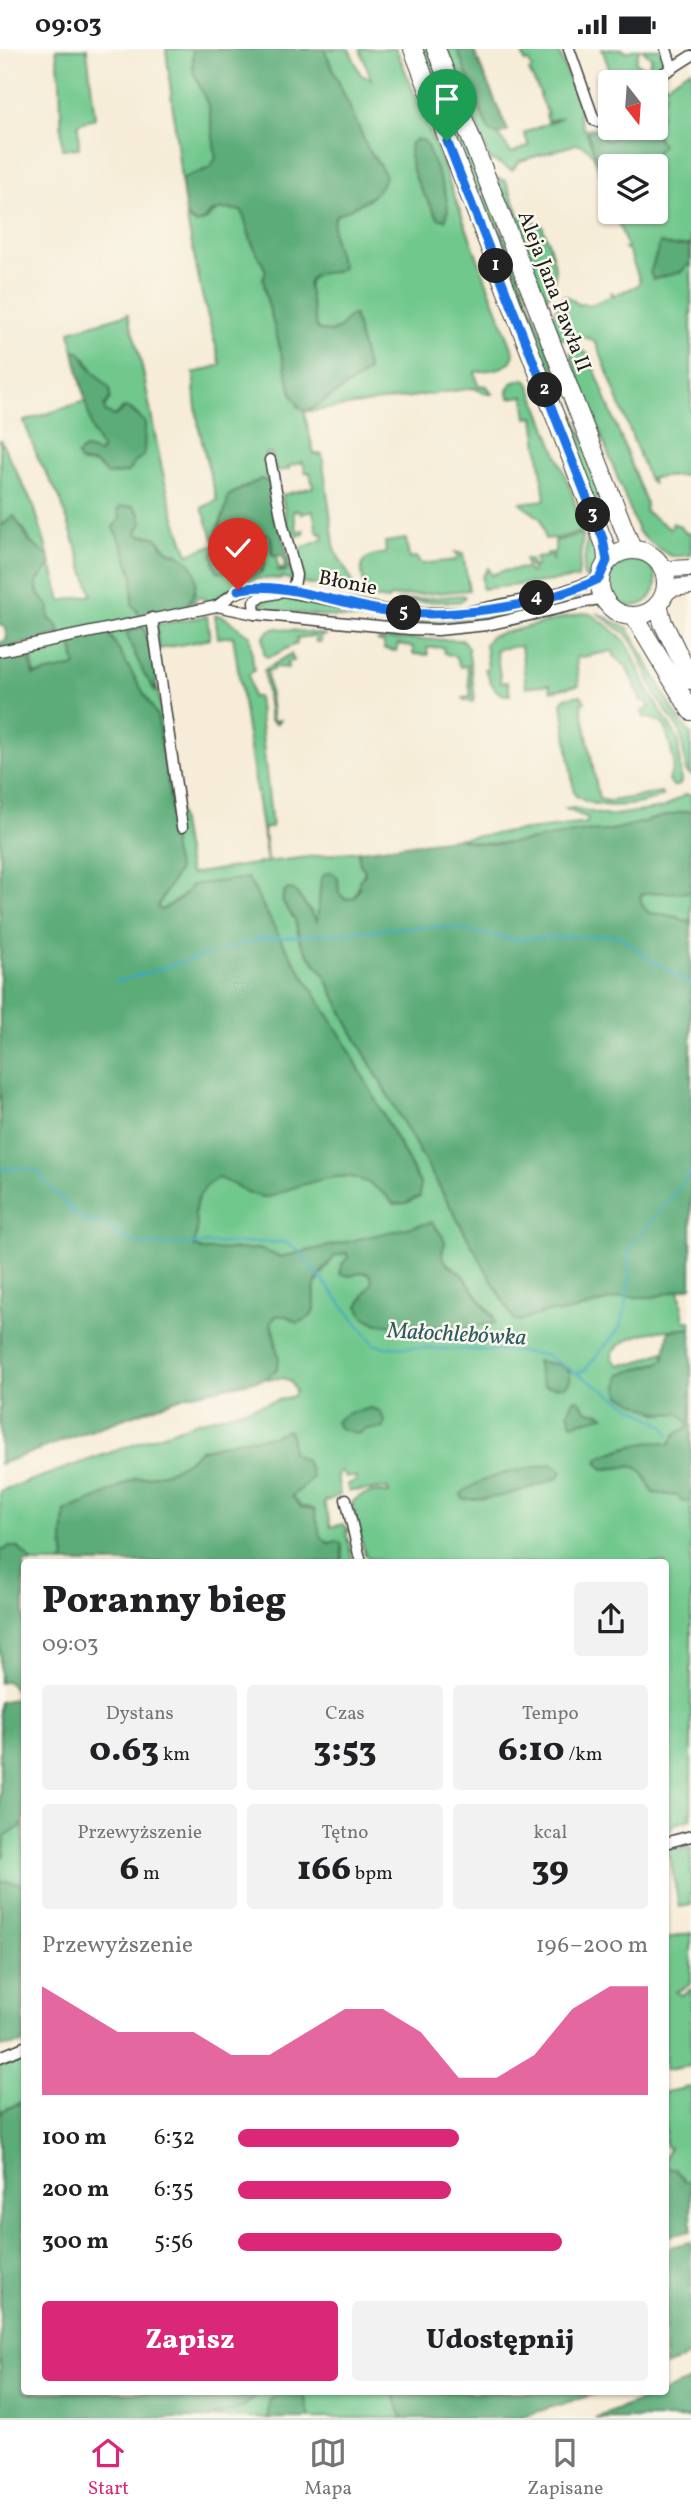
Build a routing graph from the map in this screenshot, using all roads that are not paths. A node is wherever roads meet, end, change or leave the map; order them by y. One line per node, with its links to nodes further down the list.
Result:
1 (413, 49): 11 (main road)
2 (436, 49): 10 (main road, Aleja Jana Pawła II)
3 (569, 49): 8 (street)
4 (666, 49): 6 (street)
5 (691, 56): 6 (street)
6 (672, 68): 7 (street)
7 (668, 71)
8 (598, 123)
9 (270, 460): 16 (street)
10 (632, 549): 11 (main road); 12 (main road)
11 (607, 561): 14 (main road)
12 (662, 566): 13 (main road); 18 (main road)
13 (691, 568)
14 (599, 579): 16 (street, Błonie); 17 (main road)
15 (691, 586): 18 (main road)
16 (293, 592): 19 (street, Błonie); 20 (street)
17 (603, 598): 20 (street, Błonie); 21 (main road)
18 (661, 600): 21 (main road); 24 (main road)
19 (217, 607): 20 (street, Błonie); 22 (street, Błonie)
20 (255, 614)
21 (634, 617): 25 (main road)
22 (152, 618): 23 (street, Błonie); 26 (street)
23 (0, 651)
24 (691, 680)
25 (691, 711)
26 (183, 827)
27 (346, 1499): 28 (street)
28 (360, 1559)
29 (691, 1836): 30 (street)
30 (669, 1842)
31 (21, 2048): 32 (street)
32 (0, 2057)

